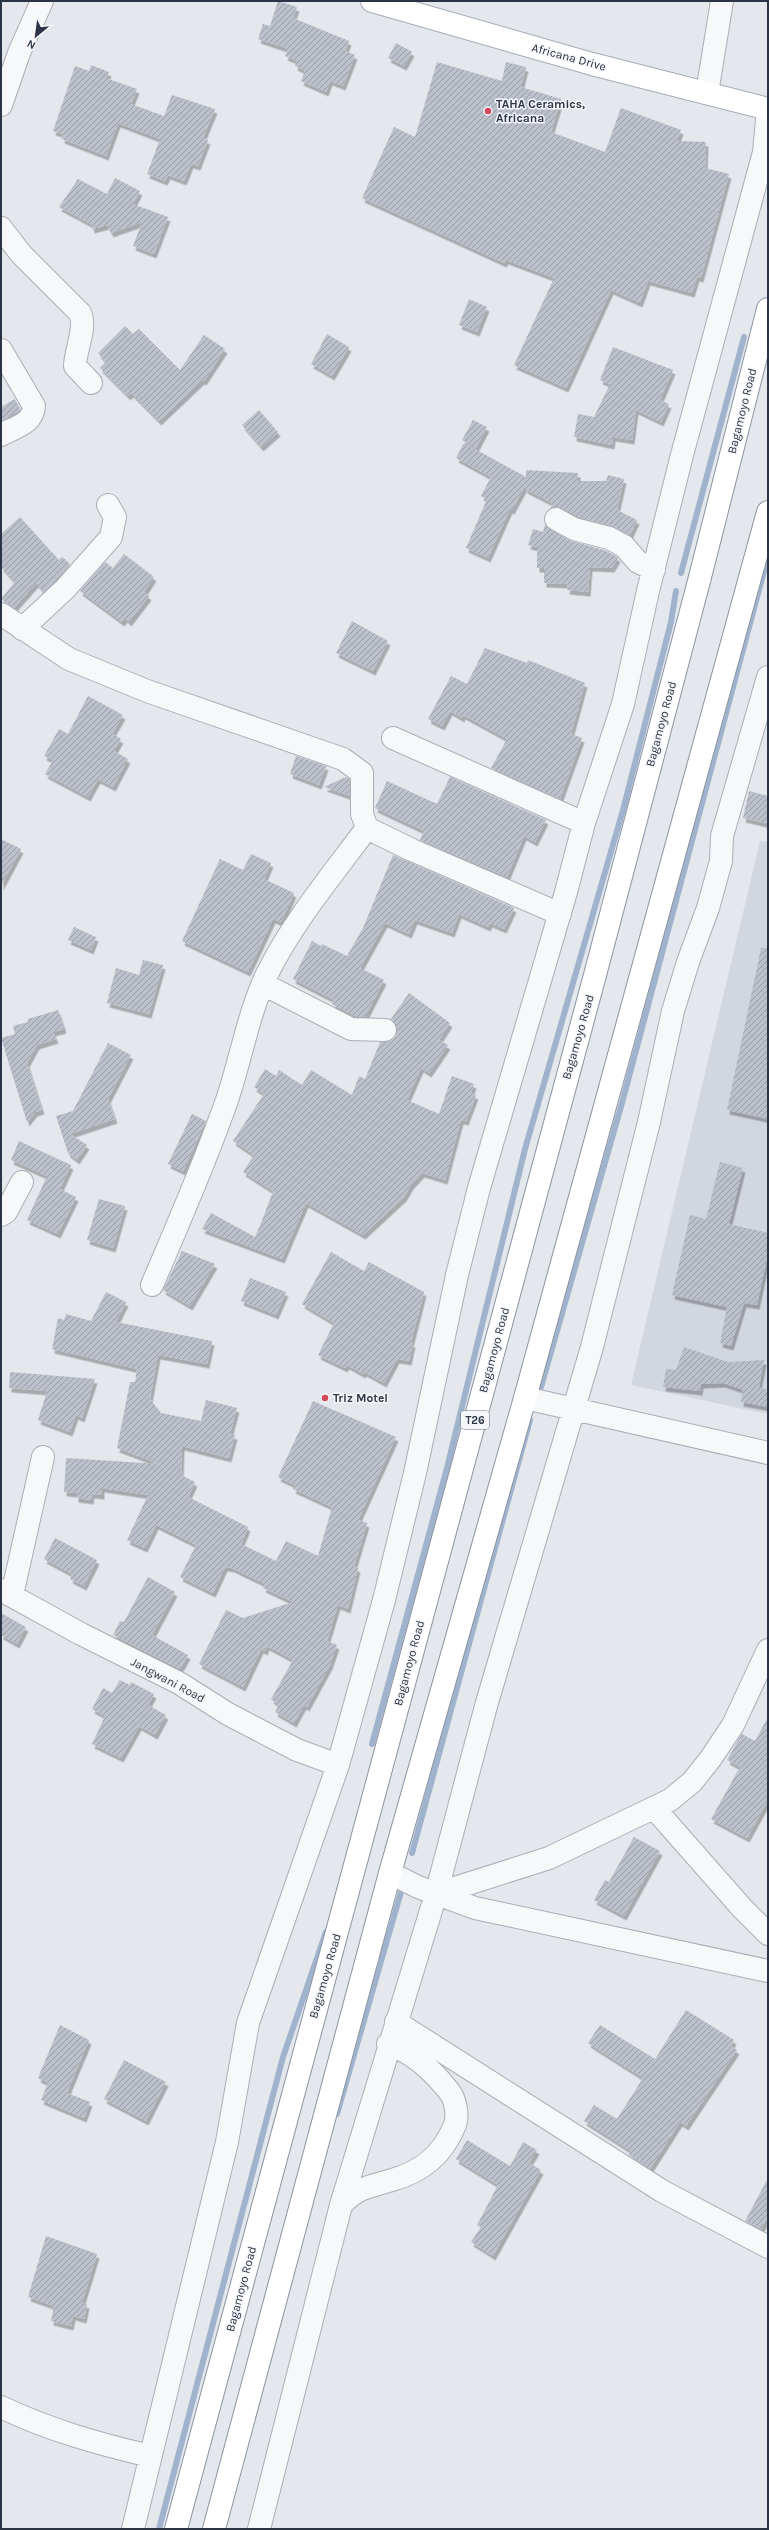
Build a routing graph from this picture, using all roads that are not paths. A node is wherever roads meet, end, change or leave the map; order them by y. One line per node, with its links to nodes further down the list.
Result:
1 (42, 1): 5 (street)
2 (372, 1): 4 (main road, Africana Drive)
3 (722, 1): 4 (street)
4 (706, 93): 6 (main road, Africana Drive)
5 (1, 105)
6 (768, 109): 15 (street)
7 (1, 228): 10 (street)
8 (768, 309): 47 (main road, Bagamoyo Road / T26)
9 (1, 350): 11 (street)
10 (91, 383)
11 (1, 435)
12 (108, 504): 17 (street)
13 (768, 512): 28 (main road)
14 (556, 519): 15 (street)
15 (654, 570): 20 (street)
16 (1, 614): 17 (street)
17 (22, 629): 21 (street)
18 (768, 677): 29 (street)
19 (393, 738): 20 (street)
20 (584, 823): 22 (street)
21 (367, 828): 22 (street); 23 (street)
22 (560, 914): 34 (street)
23 (263, 984): 24 (street); 27 (street)
24 (385, 1030)
25 (22, 1182): 26 (street)
26 (1, 1215)
27 (152, 1285)
28 (525, 1398): 29 (street); 36 (main road)
29 (575, 1410): 30 (street); 37 (street)
30 (768, 1453)
31 (43, 1457): 32 (street)
32 (7, 1592): 34 (street, Jangwani Road)
33 (768, 1650): 35 (street)
34 (338, 1765): 45 (street)
35 (654, 1808): 37 (street); 38 (street)
36 (390, 1873): 37 (street); 48 (main road)
37 (436, 1894): 39 (street); 40 (street)
38 (768, 1934)
39 (768, 1971)
40 (396, 2022): 41 (street); 43 (street)
41 (388, 2044): 42 (street); 42 (street)
42 (341, 2205): 49 (street)
43 (768, 2247)
44 (1, 2407): 45 (street)
45 (150, 2456): 46 (street)
46 (133, 2529)
47 (176, 2529)
48 (214, 2529)
49 (259, 2529)

